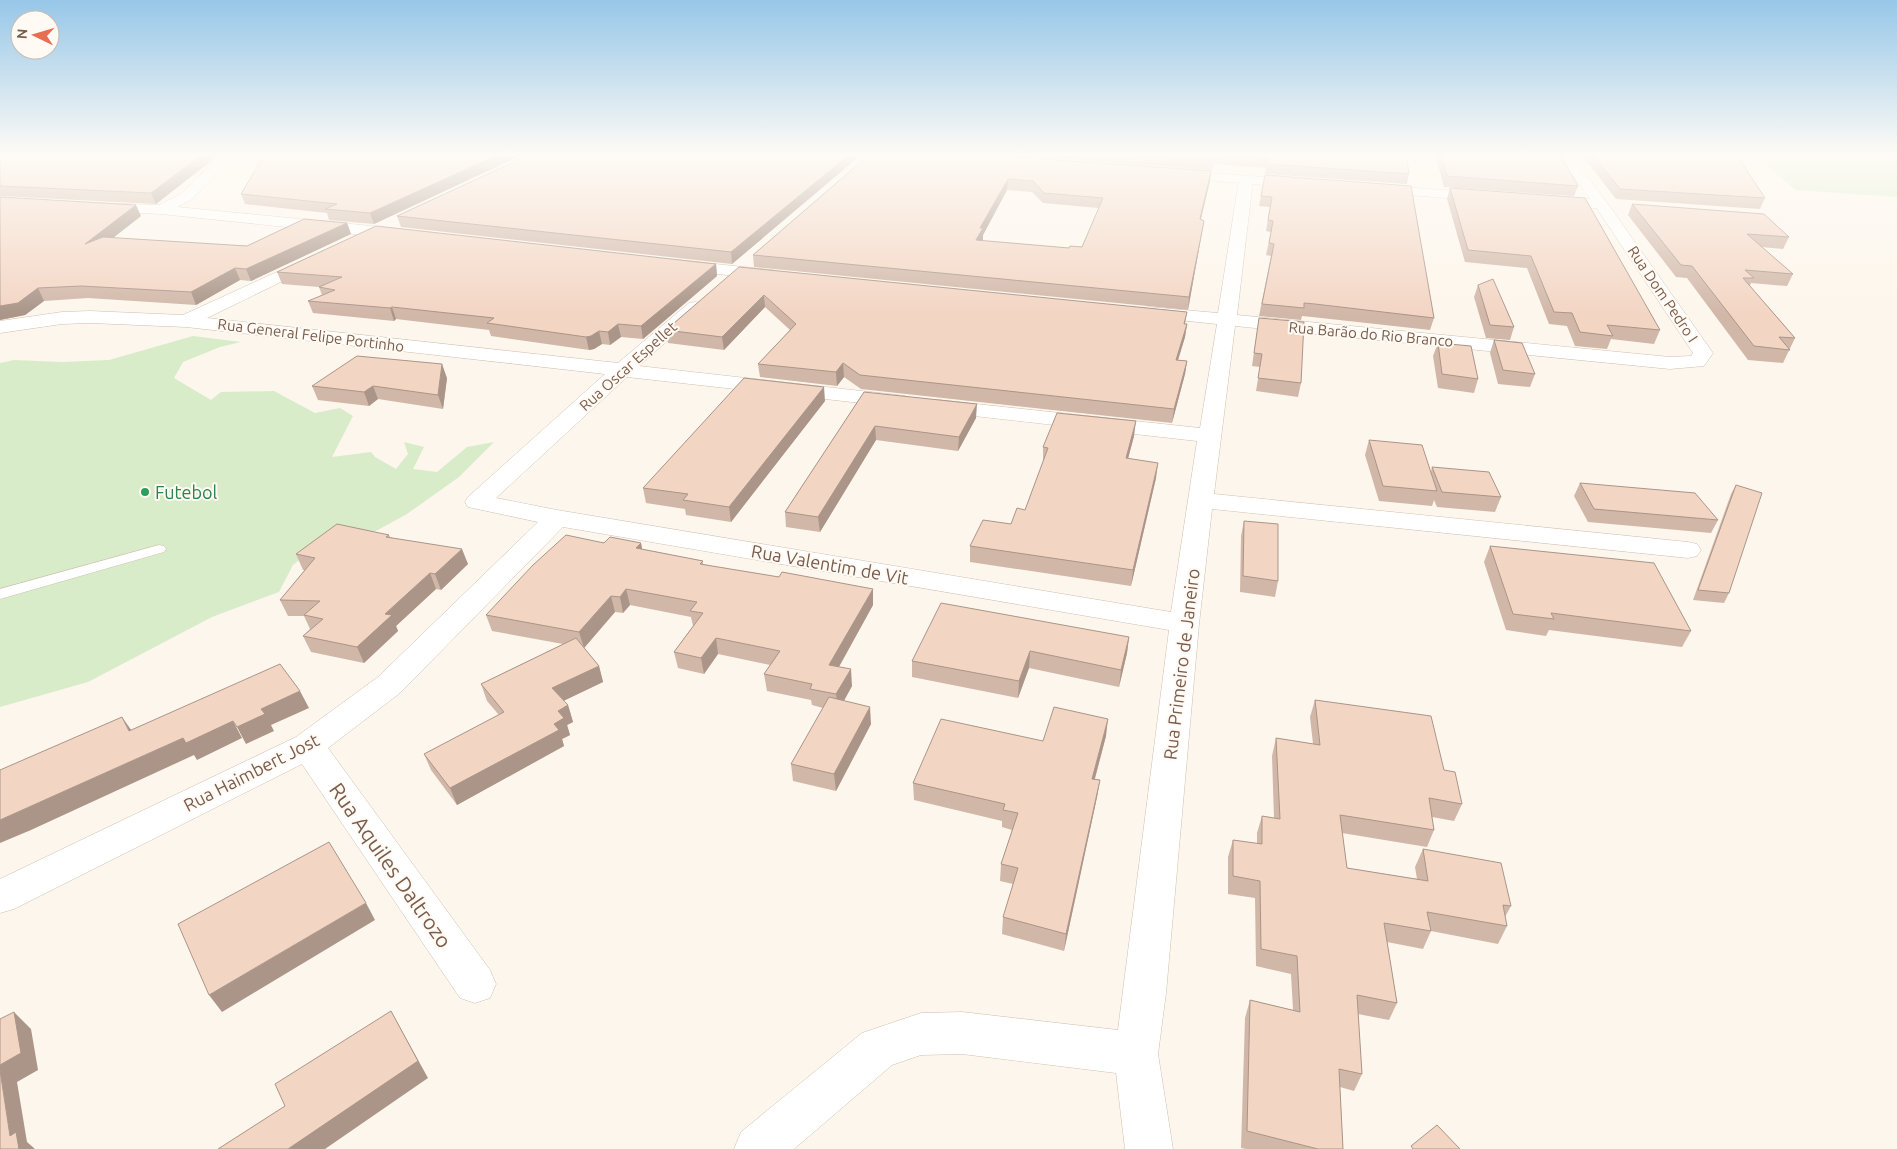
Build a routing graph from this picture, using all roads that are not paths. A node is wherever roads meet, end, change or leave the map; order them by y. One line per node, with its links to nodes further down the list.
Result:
1 (115, 208): 5 (street)
2 (166, 208): 5 (street)
3 (1242, 208): 16 (street, Rua Primeiro de Janeiro)
4 (1611, 208): 19 (street, Rua Dom Pedro I)
5 (161, 210): 7 (street)
6 (401, 219): 7 (street)
7 (375, 232): 8 (street); 9 (street)
8 (414, 236)
9 (348, 244)
10 (330, 253): 17 (street)
11 (758, 253): 13 (street, Rua Oscar Espellet)
12 (658, 263): 13 (street)
13 (736, 271): 14 (street); 20 (street, Rua Oscar Espellet)
14 (785, 276)
15 (1130, 310): 16 (street, Rua Barão do Rio Branco)
16 (1228, 320): 19 (street, Rua Barão do Rio Branco); 21 (street, Rua Primeiro de Janeiro)
17 (186, 321): 18 (street, Rua General Felipe Portinho); 20 (street, Rua General Felipe Portinho)
18 (0, 327)
19 (1697, 362)
20 (621, 371): 21 (street, Rua General Felipe Portinho); 23 (street, Rua Oscar Espellet)
21 (1209, 436): 22 (street, Rua Primeiro de Janeiro)
22 (1201, 500): 26 (street); 28 (street, Rua Primeiro de Janeiro)
23 (477, 502): 24 (street, Rua Valentim de Vit)
24 (557, 518): 28 (street, Rua Valentim de Vit); 29 (street, Rua Haimbert Jost)
25 (159, 549): 27 (lane)
26 (1688, 550)
27 (0, 594)
28 (1184, 623): 32 (street, Rua Primeiro de Janeiro)
29 (308, 746): 30 (street, Rua Haimbert Jost); 31 (street, Rua Aquiles Daltrozo)
30 (0, 896)
31 (475, 984)
32 (1136, 1054): 33 (street); 34 (street, Rua Primeiro de Janeiro)
33 (758, 1149)
34 (1149, 1149)

